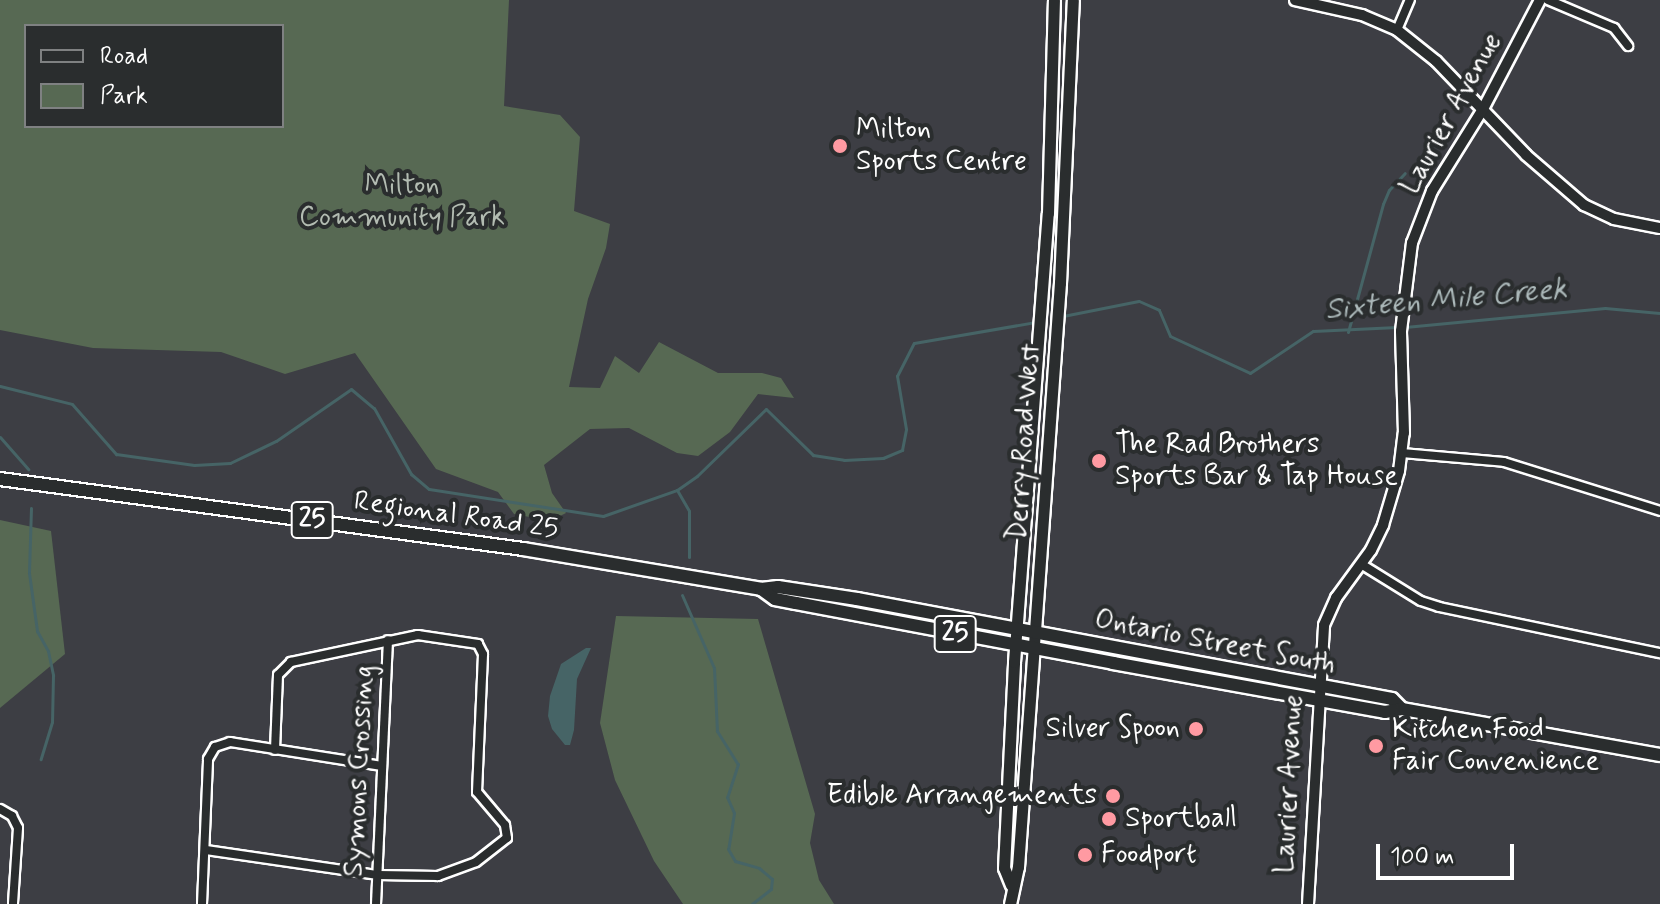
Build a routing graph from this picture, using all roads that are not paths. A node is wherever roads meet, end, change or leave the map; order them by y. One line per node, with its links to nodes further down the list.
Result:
1 (1054, 0): 16 (main road, Derry Road West)
2 (1073, 0): 17 (main road, Derry Road West)
3 (1295, 0): 7 (street)
4 (1410, 0): 7 (street)
5 (1540, 0): 9 (street, Laurier Avenue)
6 (1548, 0): 8 (street)
7 (1397, 30): 9 (street)
8 (1628, 46)
9 (1483, 109): 10 (street); 11 (street, Laurier Avenue)
10 (1660, 228)
11 (1402, 453): 13 (street); 14 (street, Laurier Avenue)
12 (0, 479): 15 (main road, Regional Road 25 / 25)
13 (1660, 511)
14 (1361, 564): 21 (street); 22 (street, Laurier Avenue)
15 (761, 589): 16 (main road, Regional Road 25 / 25); 19 (main road, Regional Road 25 / 25)
16 (1016, 629): 17 (main road, Ontario Street South / 25); 19 (main road, Derry Road West)
17 (1035, 633): 20 (main road, Derry Road West); 22 (main road, Ontario Street South)
18 (388, 640): 23 (street); 25 (street, Symons Crossing); 28 (street)
19 (1015, 645): 20 (main road, Regional Road 25 / 25); 29 (main road, Derry Road West)
20 (1034, 648): 22 (main road, Ontario Street South); 29 (main road, Derry Road West)
21 (1660, 653)
22 (1318, 694): 24 (main road, Ontario Street South); 34 (street, Laurier Avenue)
23 (275, 750): 25 (street); 27 (street)
24 (1660, 755)
25 (381, 766): 28 (street, Symons Crossing)
26 (0, 809): 30 (street)
27 (206, 850): 28 (street); 31 (street)
28 (378, 875): 32 (street, Symons Crossing)
29 (1011, 885): 33 (main road, Derry Road West)
30 (13, 904)
31 (202, 904)
32 (376, 904)
33 (1010, 904)
34 (1308, 904)

